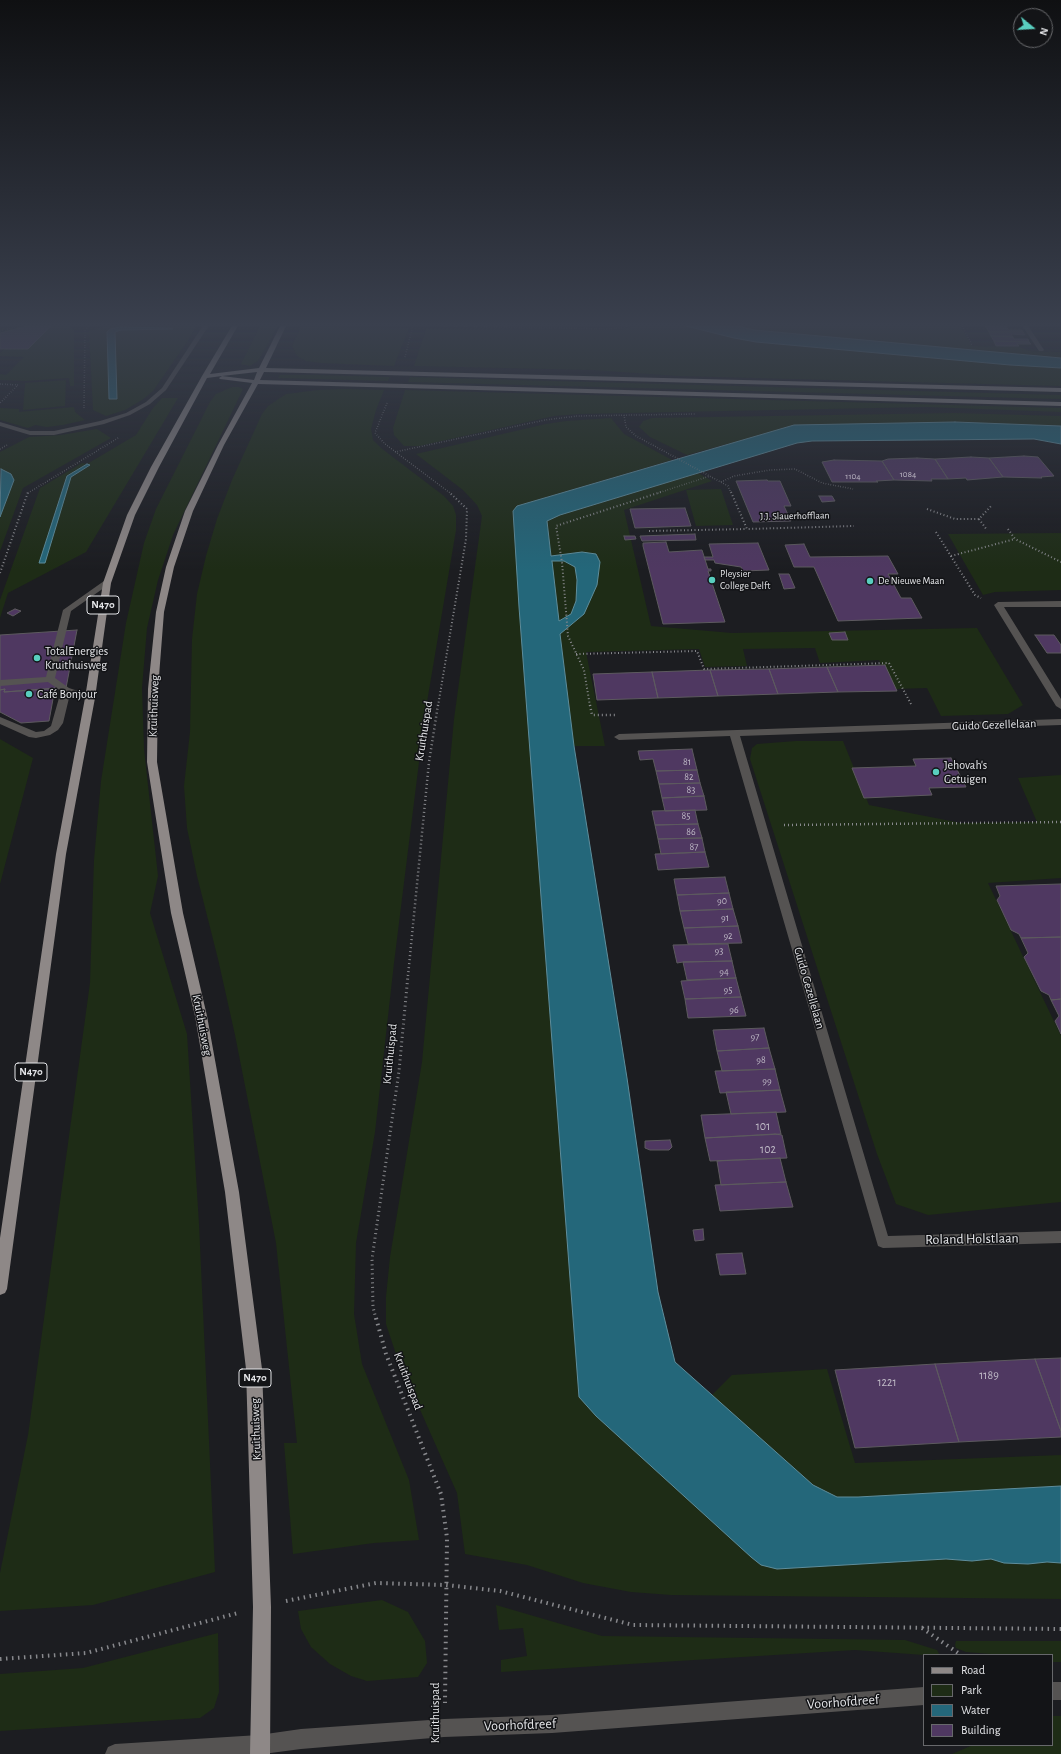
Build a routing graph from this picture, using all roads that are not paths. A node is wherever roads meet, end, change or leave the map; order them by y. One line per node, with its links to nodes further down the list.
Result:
1 (143, 406): 4 (street)
2 (189, 406): 5 (main road, N470)
3 (242, 406): 20 (main road, Kruithuisweg / N470)
4 (0, 424)
5 (107, 582): 7 (street); 10 (main road, N470)
6 (1061, 604): 11 (street)
7 (50, 679): 8 (street); 9 (street)
8 (0, 683)
9 (66, 690): 10 (street); 12 (street)
10 (90, 698): 18 (main road, N470)
11 (1061, 706)
12 (0, 720)
13 (1061, 722): 14 (street, Guido Gezellelaan)
14 (735, 735): 15 (street, Guido Gezellelaan); 17 (street, Guido Gezellelaan)
15 (619, 738)
16 (1061, 1237): 17 (street, Roland Holstlaan)
17 (883, 1242)
18 (0, 1289)
19 (923, 1696): 20 (street, Voorhofdreef)
20 (259, 1750): 21 (street, Voorhofdreef)
21 (115, 1754)

